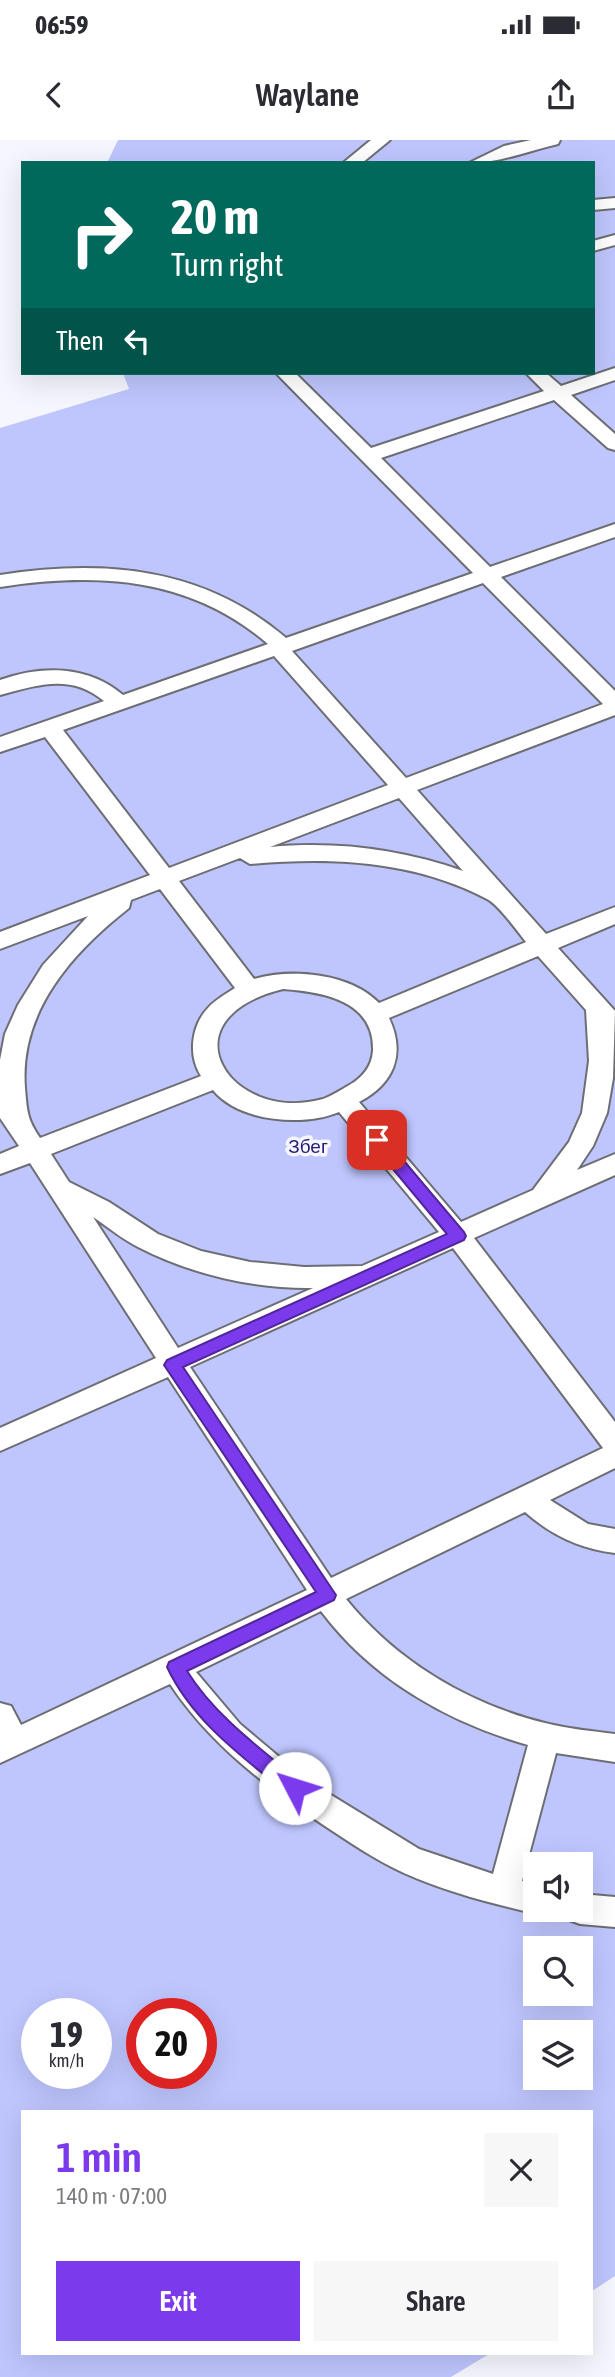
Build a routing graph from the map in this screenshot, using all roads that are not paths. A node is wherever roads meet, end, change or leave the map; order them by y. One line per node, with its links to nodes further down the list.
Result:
1 (382, 140): 4 (lane)
2 (552, 140): 3 (lane)
3 (505, 145): 5 (lane); 6 (lane)
4 (354, 161)
5 (480, 161)
6 (525, 161)
7 (615, 203): 8 (lane)
8 (595, 205)
9 (615, 240): 10 (lane)
10 (595, 245)
11 (615, 374): 14 (lane)
12 (287, 375): 16 (lane)
13 (537, 375): 14 (lane)
14 (558, 393): 15 (lane); 16 (lane)
15 (615, 444)
16 (367, 456): 18 (lane)
17 (615, 530): 18 (lane)
18 (487, 575): 20 (lane); 24 (lane)
19 (0, 581): 20 (lane)
20 (282, 648): 23 (lane); 27 (lane)
21 (0, 663): 22 (lane)
22 (7, 685): 23 (lane)
23 (119, 703): 25 (lane)
24 (615, 705): 27 (lane)
25 (50, 729): 26 (lane); 28 (lane)
26 (0, 745)
27 (403, 788): 28 (lane); 29 (lane)
28 (165, 878): 29 (lane); 31 (lane); 33 (lane); 40 (lane)
29 (502, 899): 32 (lane)
30 (615, 915): 32 (lane)
31 (0, 941)
32 (541, 944): 34 (lane); 35 (lane)
33 (249, 989): 35 (lane); 37 (lane)
34 (598, 1008): 36 (lane); 45 (lane)
35 (374, 1014): 39 (lane)
36 (615, 1027)
37 (215, 1080): 39 (lane); 41 (lane)
38 (0, 1098): 40 (lane)
39 (345, 1102): 46 (lane)
40 (17, 1124): 41 (lane)
41 (35, 1150): 42 (lane); 44 (lane)
42 (0, 1164)
43 (615, 1164): 45 (lane)
44 (62, 1189): 47 (lane); 48 (lane)
45 (543, 1196): 46 (lane)
46 (458, 1236): 47 (lane); 50 (lane)
47 (376, 1272): 48 (lane)
48 (173, 1365): 49 (lane); 54 (lane)
49 (0, 1440)
50 (615, 1443)
51 (615, 1455): 52 (lane)
52 (527, 1496): 53 (lane); 54 (lane)
53 (615, 1541)
54 (327, 1595): 55 (lane); 57 (lane)
55 (176, 1667): 56 (lane); 59 (lane)
56 (5, 1736)
57 (545, 1737): 58 (lane); 59 (lane)
58 (615, 1748)
59 (504, 1891): 60 (lane)
60 (523, 1896)
61 (593, 1910): 62 (lane)
62 (615, 1912)

